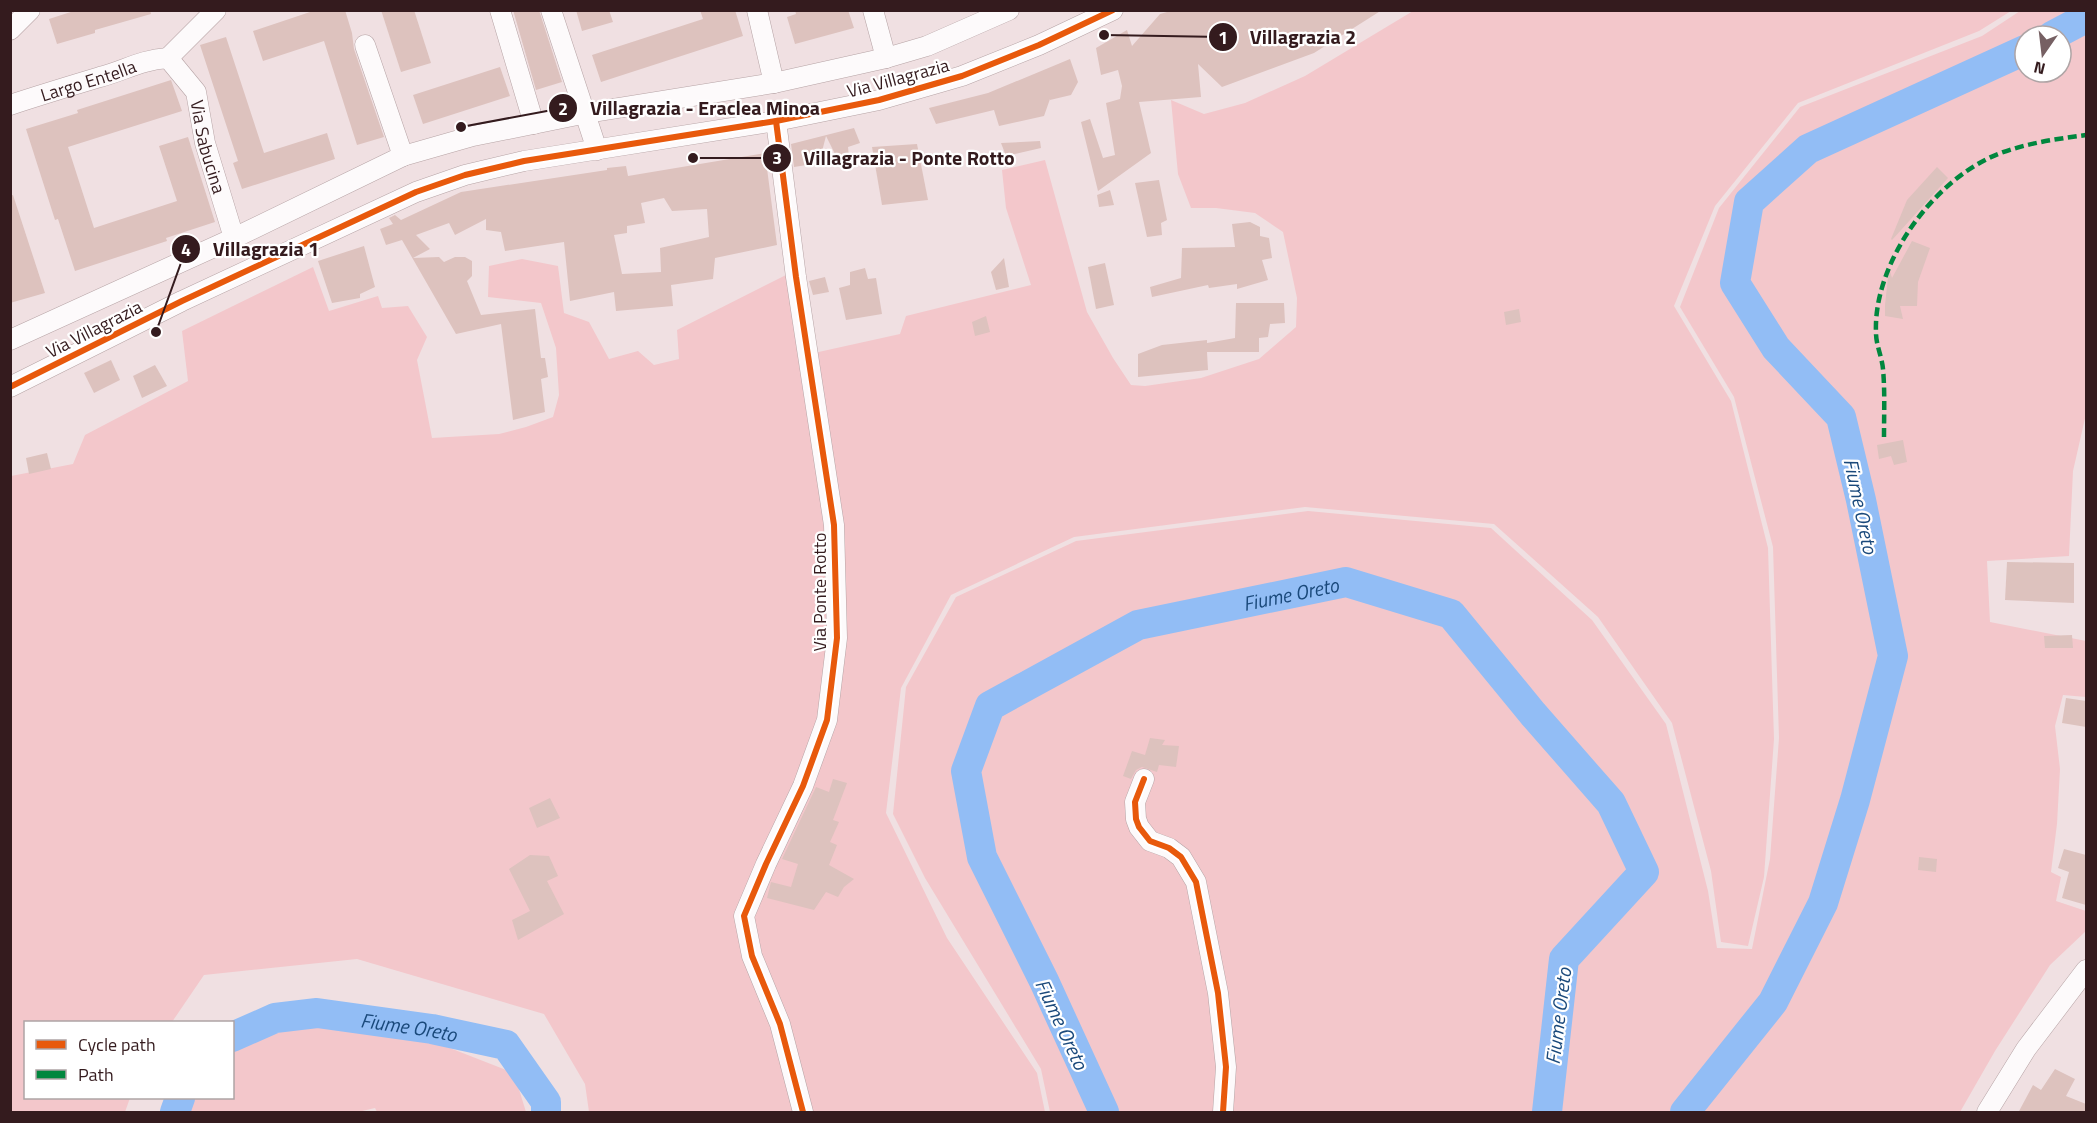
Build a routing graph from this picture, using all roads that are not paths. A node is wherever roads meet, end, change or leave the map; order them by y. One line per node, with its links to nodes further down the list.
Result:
1 (30, 10): 9 (street)
2 (216, 10): 11 (street)
3 (500, 10): 17 (street)
4 (552, 10): 15 (street)
5 (757, 10): 13 (street)
6 (873, 10): 12 (street)
7 (1009, 10): 12 (street, Via Villagrazia)
8 (1113, 10): 16 (street, Via Villagrazia)
9 (10, 30)
10 (365, 45): 19 (street)
11 (168, 58): 14 (street, Largo Entella); 20 (street, Via Sabucina)
12 (886, 58): 13 (street, Via Villagrazia)
13 (774, 82): 15 (street, Via Villagrazia)
14 (10, 105)
15 (587, 113): 17 (street, Via Villagrazia); 18 (street)
16 (776, 121): 18 (street, Via Villagrazia); 25 (street, Via Ponte Rotto)
17 (534, 123): 19 (street, Via Villagrazia)
18 (597, 150): 22 (street, Via Villagrazia)
19 (403, 156): 20 (street, Via Villagrazia)
20 (234, 238): 21 (street, Via Villagrazia)
21 (10, 340)
22 (10, 387)
23 (1144, 779): 26 (street)
24 (2086, 970): 27 (street)
25 (803, 1113)
26 (1223, 1113)
27 (1987, 1113)

